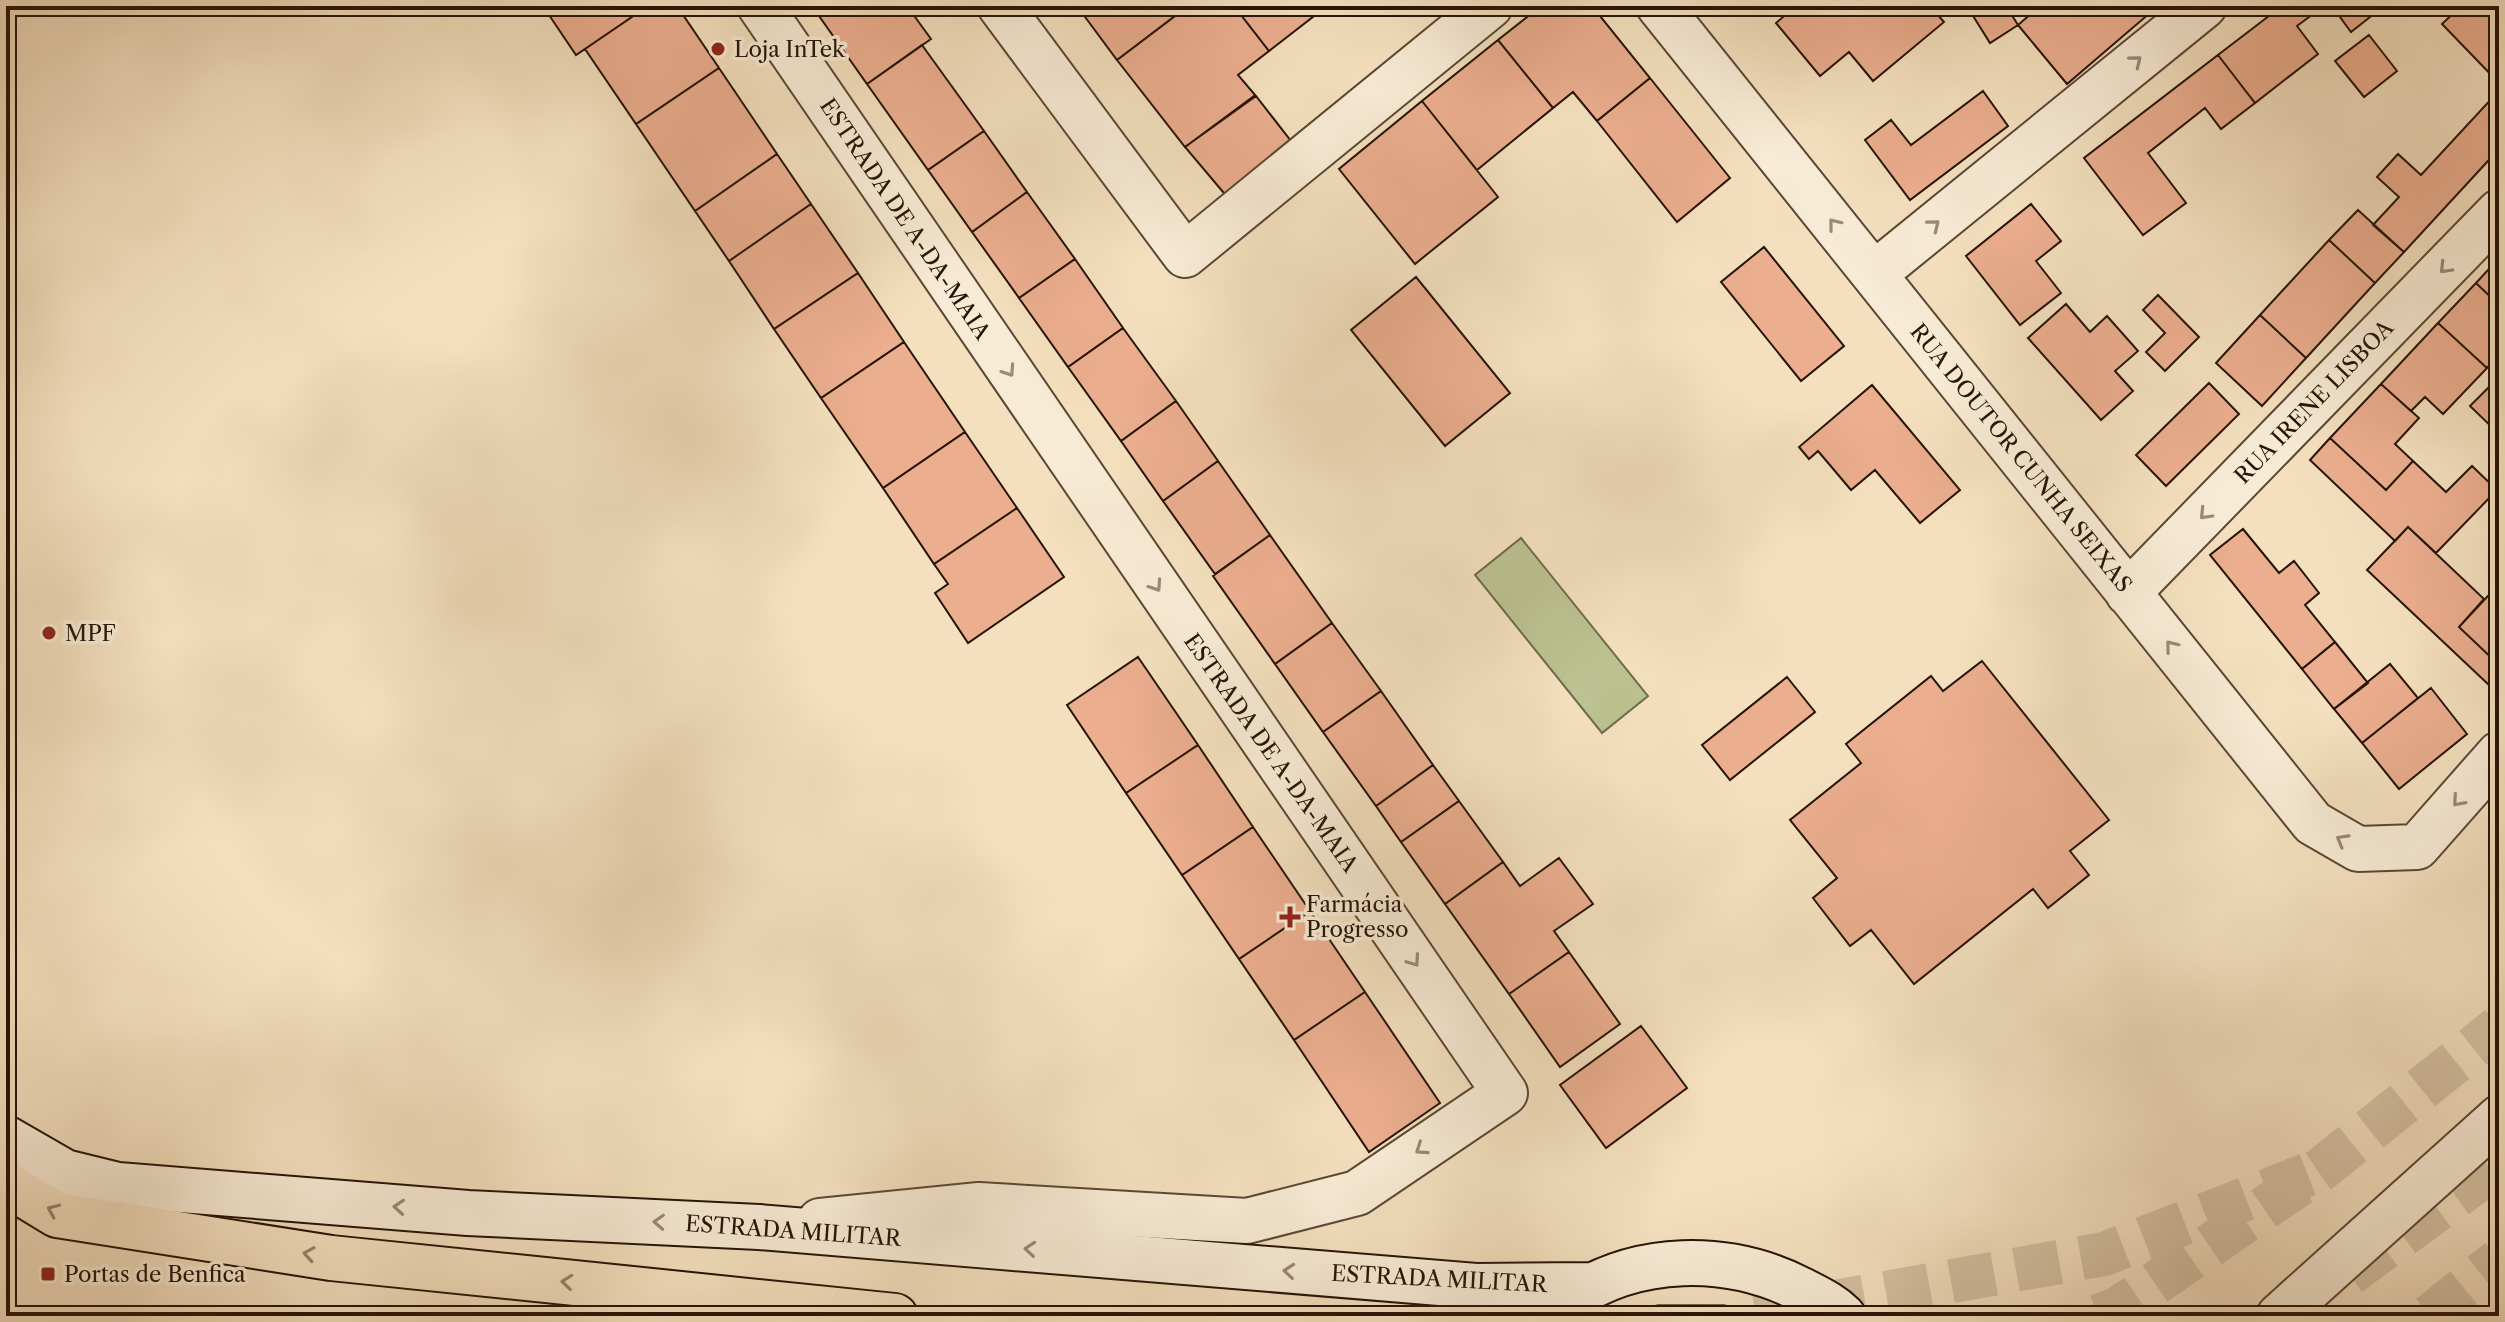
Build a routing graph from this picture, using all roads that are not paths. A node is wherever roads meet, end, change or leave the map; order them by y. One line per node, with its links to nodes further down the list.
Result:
1 (760, 6): 13 (street, ESTRADA DE A-DA-MAIA, one-way to 13)
2 (1000, 6): 3 (street)
3 (1490, 6)
4 (1659, 6): 7 (street, RUA DOUTOR CUNHA SEIXAS, one-way to 4)
5 (2204, 6): 7 (street, one-way to 5)
6 (2499, 212): 8 (street, RUA IRENE LISBOA, one-way to 8)
7 (1874, 274): 8 (street, RUA DOUTOR CUNHA SEIXAS)
8 (2128, 593): 9 (street, RUA DOUTOR CUNHA SEIXAS, one-way to 8)
9 (2499, 754)
10 (2499, 1118): 18 (street)
11 (6, 1138): 13 (street, ESTRADA MILITAR, one-way to 11)
12 (6, 1184): 15 (highway, one-way to 12)
13 (759, 1227): 14 (street, ESTRADA MILITAR, one-way to 13)
14 (1590, 1285): 16 (street); 17 (street)
15 (895, 1316)
16 (1546, 1316)
17 (1843, 1316)
18 (2279, 1316)

